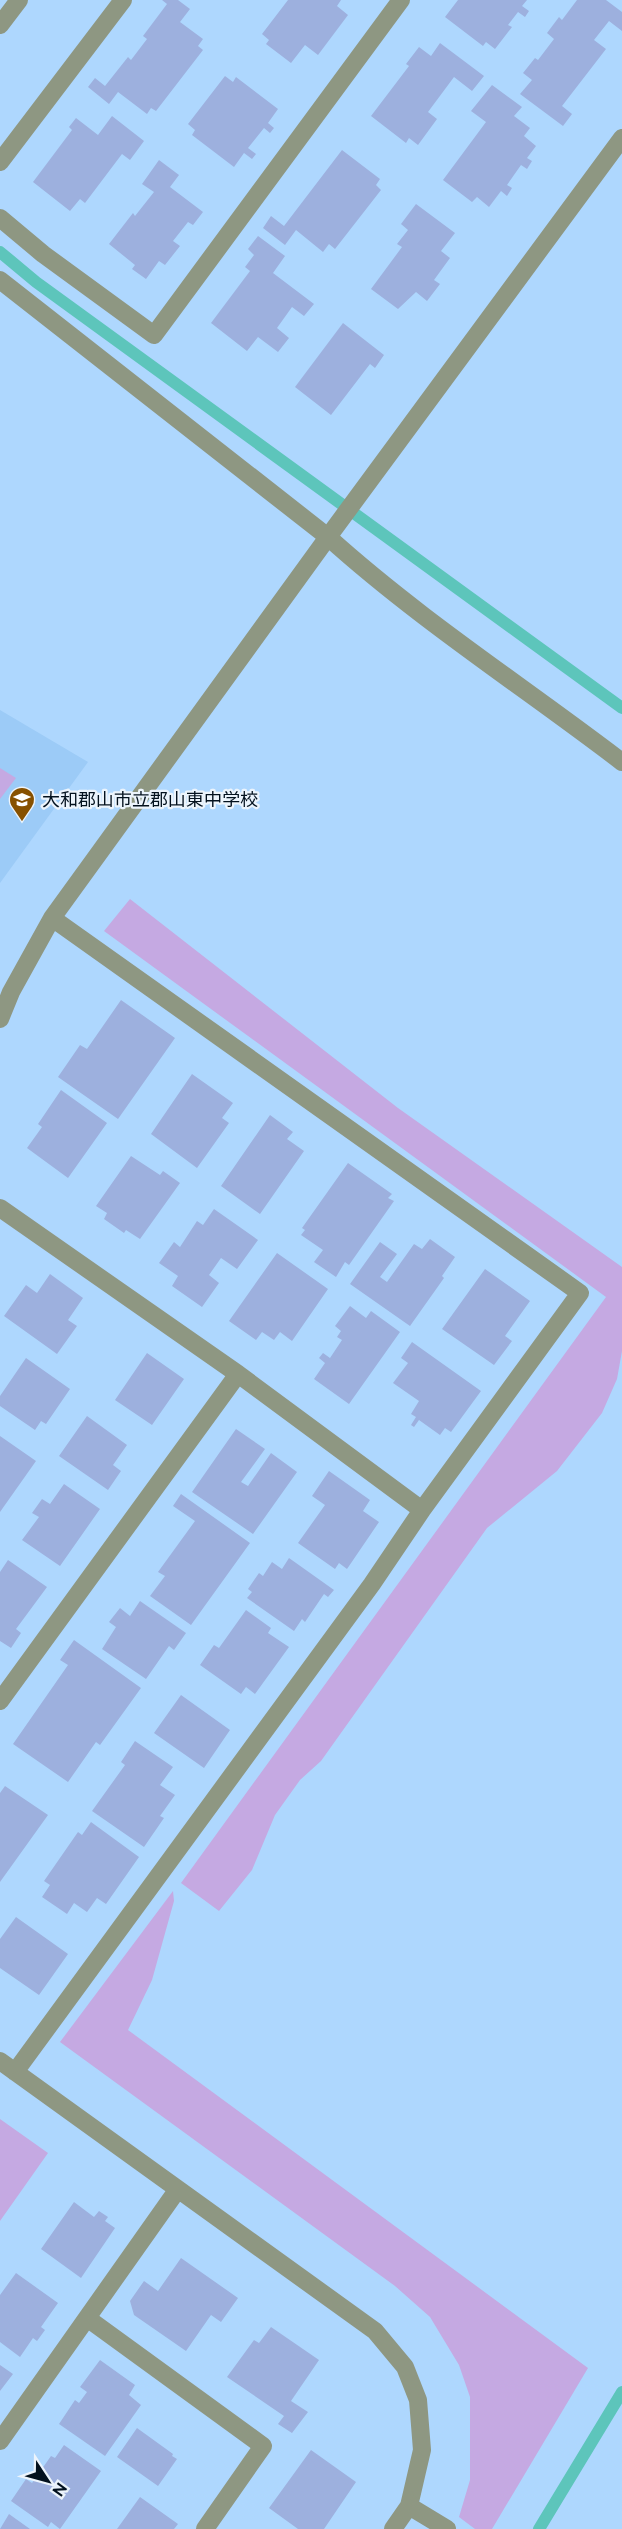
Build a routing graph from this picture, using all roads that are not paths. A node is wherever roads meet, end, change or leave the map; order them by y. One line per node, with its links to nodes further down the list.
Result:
1 (19, 0): 4 (street)
2 (123, 0): 6 (street)
3 (401, 0): 7 (street)
4 (0, 25)
5 (622, 138): 9 (street)
6 (0, 162)
7 (0, 218)
8 (0, 280): 9 (street)
9 (328, 537): 10 (street); 11 (street)
10 (622, 762)
11 (52, 918): 12 (street); 15 (street)
12 (0, 1019)
13 (0, 1208): 14 (street)
14 (238, 1374): 15 (street); 16 (street)
15 (422, 1510): 18 (street)
16 (0, 1701)
17 (0, 2061): 18 (street)
18 (15, 2072): 19 (street)
19 (178, 2189): 20 (street); 22 (street)
20 (87, 2318): 21 (street); 23 (street)
21 (0, 2441)
22 (409, 2506): 24 (street); 25 (street)
23 (205, 2529)
24 (393, 2529)
25 (447, 2529)

